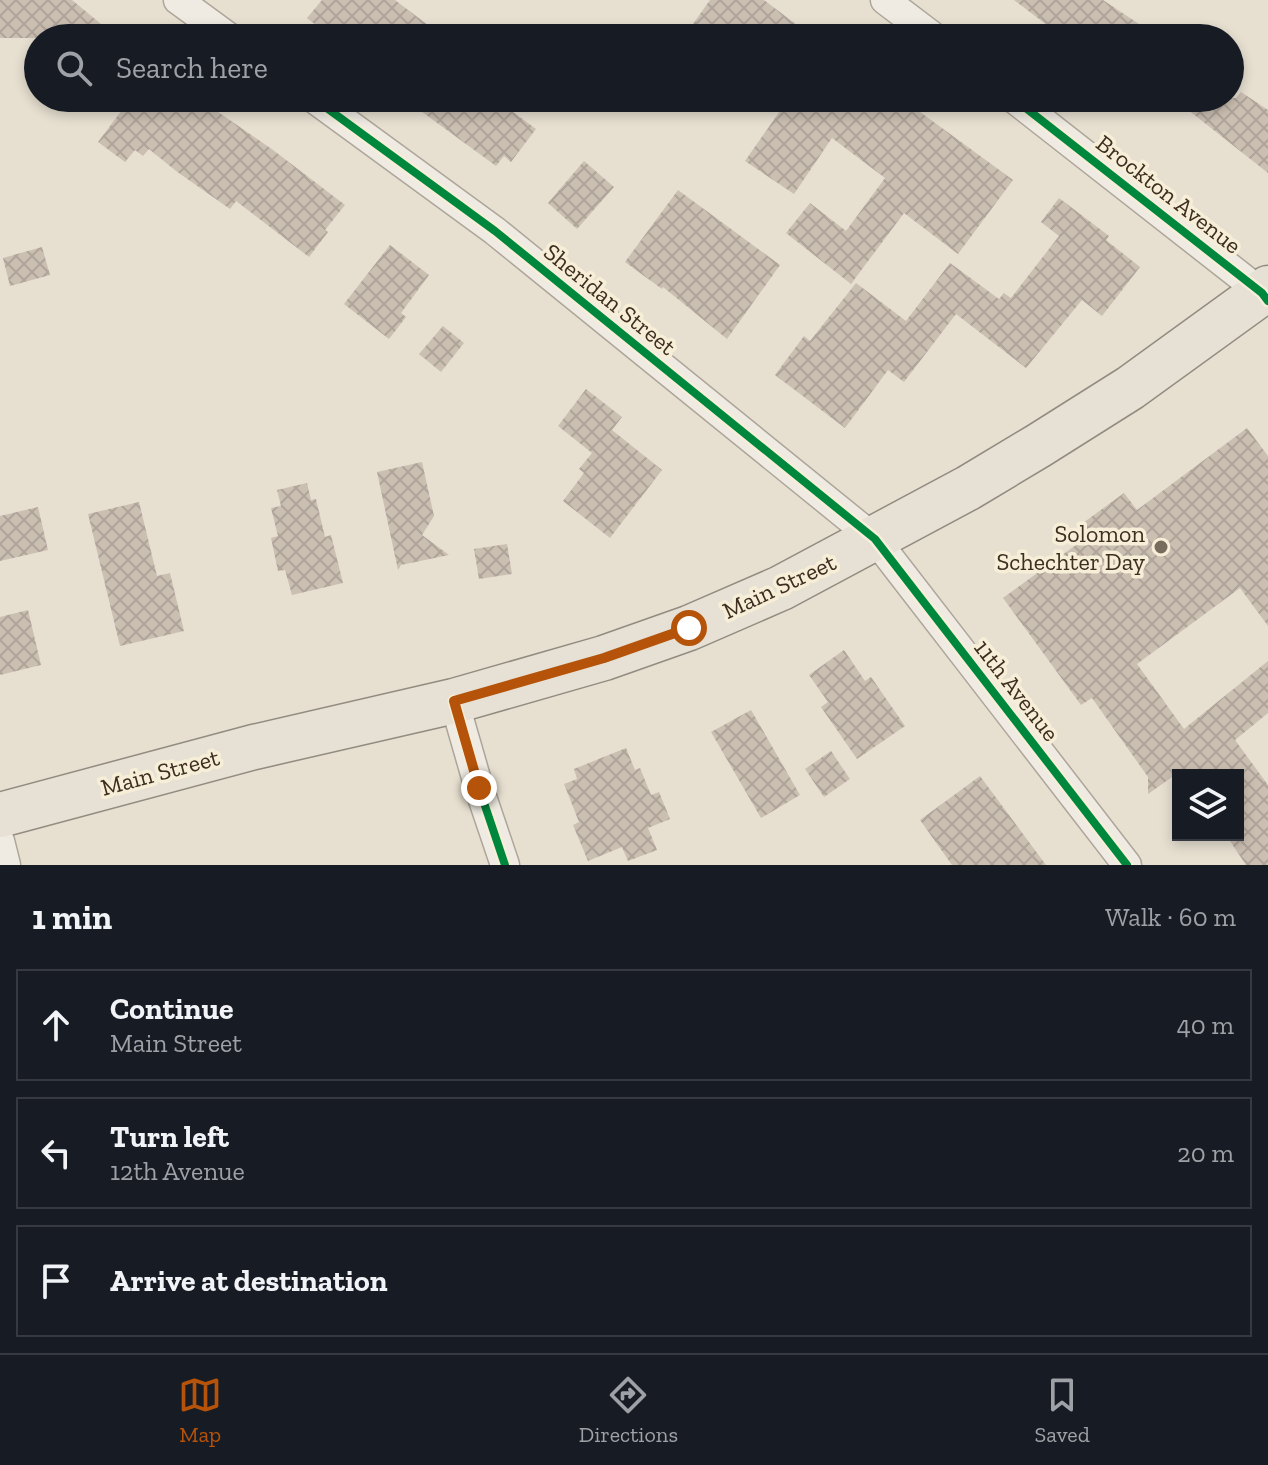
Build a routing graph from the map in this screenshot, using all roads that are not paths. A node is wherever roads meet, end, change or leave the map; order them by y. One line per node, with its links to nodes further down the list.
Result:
1 (178, 0): 3 (street)
2 (885, 0): 4 (street)
3 (211, 24)
4 (917, 24)
5 (332, 112): 8 (street, Sheridan Street)
6 (1031, 112): 7 (street, Brockton Avenue)
7 (1266, 294): 8 (main road, Main Street)
8 (875, 539): 9 (main road, Main Street); 14 (street, 11th Avenue)
9 (454, 701): 10 (main road, Main Street); 13 (street)
10 (0, 815)
11 (0, 841): 12 (street)
12 (6, 865)
13 (505, 865)
14 (1127, 865)

